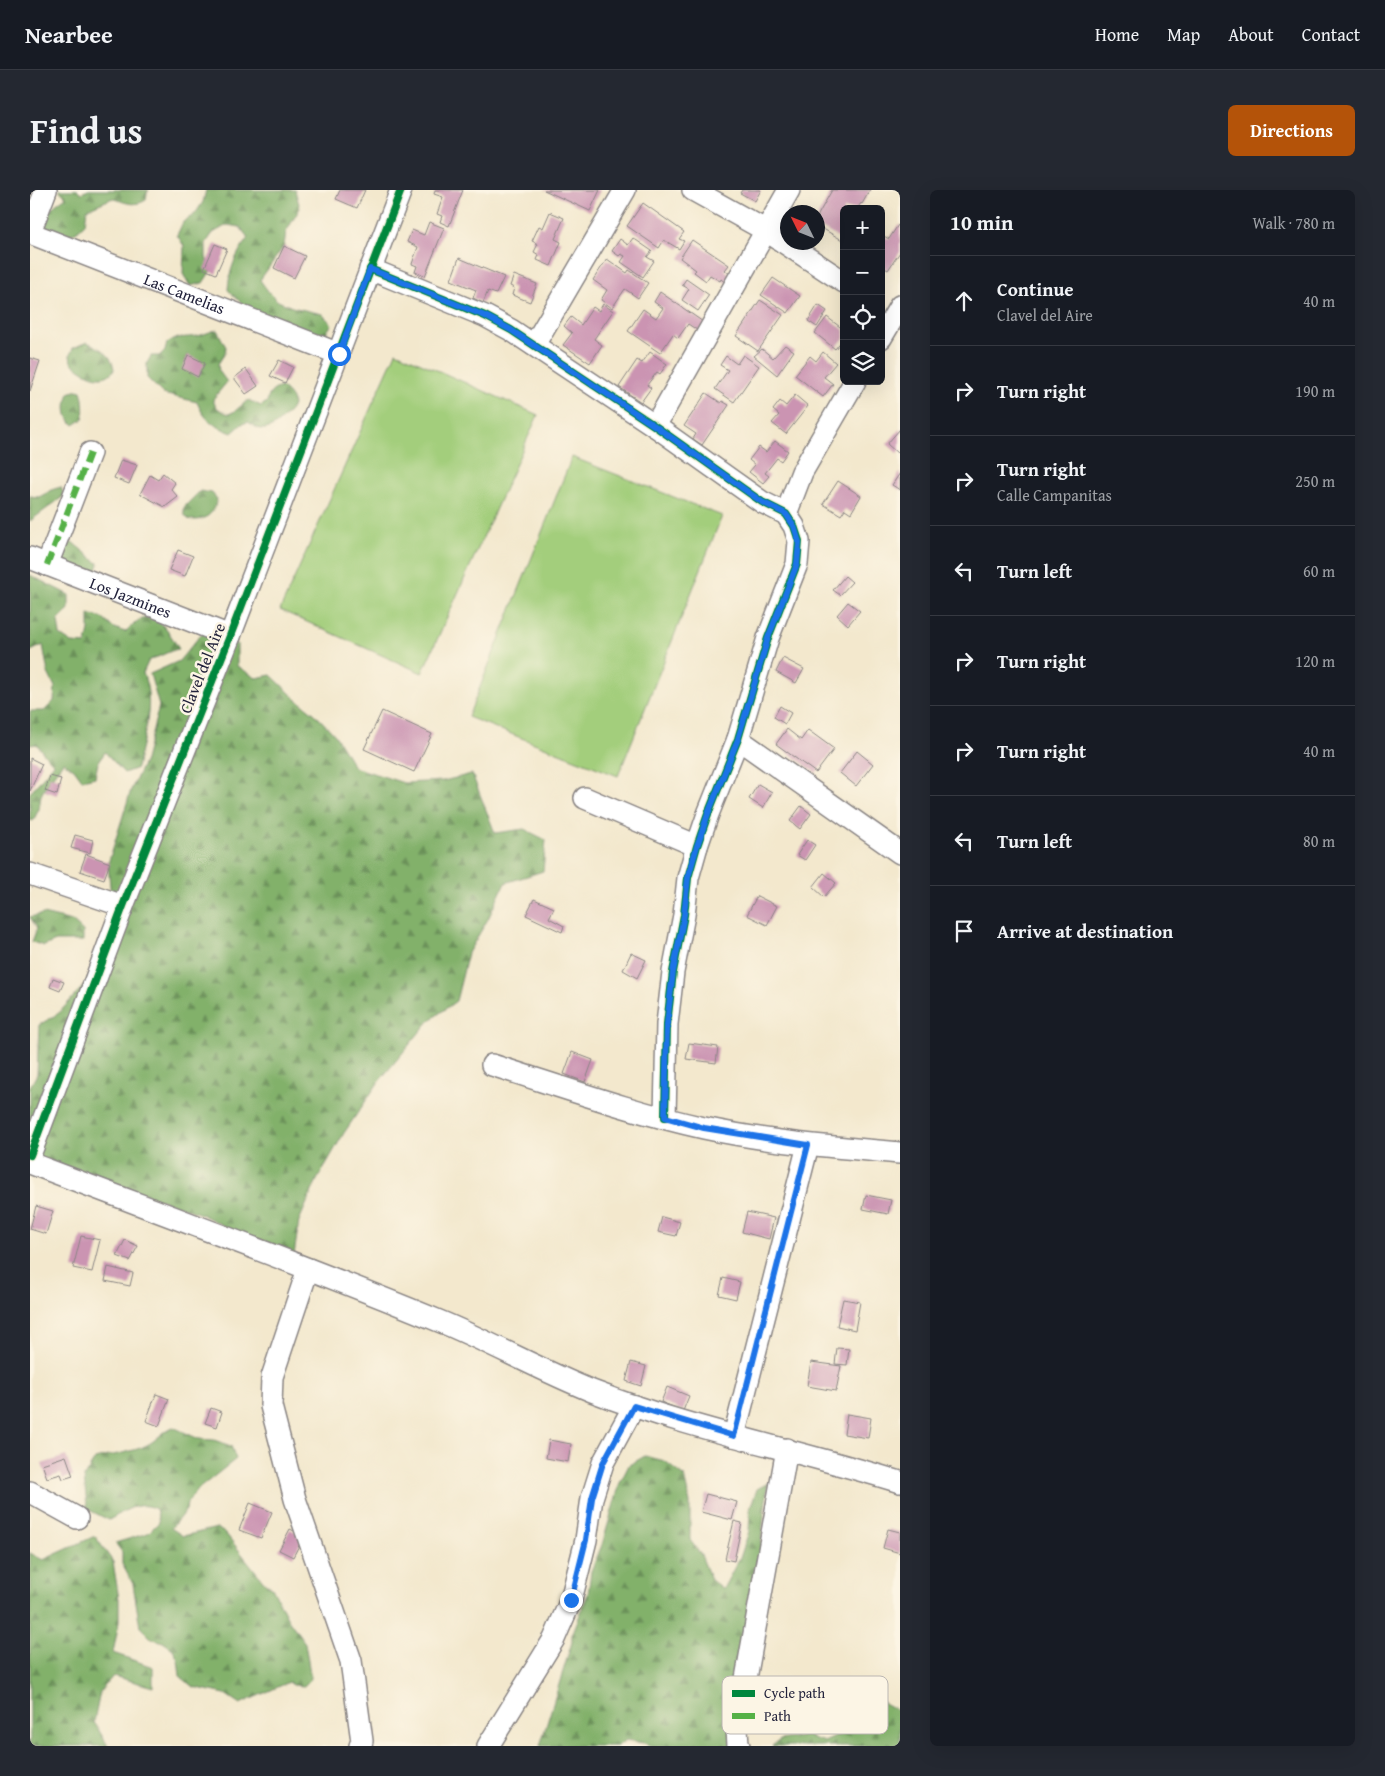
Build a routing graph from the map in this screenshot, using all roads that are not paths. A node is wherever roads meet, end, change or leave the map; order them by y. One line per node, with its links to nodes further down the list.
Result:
1 (46, 190): 7 (street)
2 (401, 190): 8 (street, Clavel del Aire)
3 (625, 190): 12 (street)
4 (693, 190): 6 (street)
5 (789, 190): 6 (street)
6 (765, 230): 9 (street); 15 (street)
7 (30, 232): 13 (street, Las Camelias)
8 (370, 269): 12 (street); 13 (street, Clavel del Aire)
9 (840, 279)
10 (892, 310): 11 (street)
11 (885, 328)
12 (534, 346): 15 (street)
13 (339, 354): 19 (street, Clavel del Aire)
14 (853, 385): 17 (street)
15 (655, 426): 17 (street)
16 (90, 453): 18 (street)
17 (786, 514): 20 (street)
18 (38, 562): 19 (street, Los Jazmines)
19 (230, 636): 25 (street, Clavel del Aire)
20 (738, 739): 22 (street); 23 (street)
21 (585, 798): 22 (street)
22 (697, 846): 27 (street)
23 (900, 853)
24 (30, 874): 25 (street)
25 (123, 906): 30 (street, Clavel del Aire)
26 (492, 1065): 27 (street)
27 (665, 1117): 28 (street)
28 (808, 1145): 29 (street); 34 (street)
29 (900, 1153)
30 (30, 1156)
31 (30, 1163): 32 (street)
32 (308, 1269): 33 (street); 41 (street)
33 (634, 1406): 34 (street); 42 (street)
34 (734, 1436): 35 (street)
35 (787, 1449): 36 (street); 39 (street)
36 (900, 1482)
37 (30, 1492): 38 (street)
38 (77, 1518)
39 (746, 1676)
40 (737, 1734): 43 (street)
41 (360, 1746)
42 (488, 1746)
43 (740, 1746)

